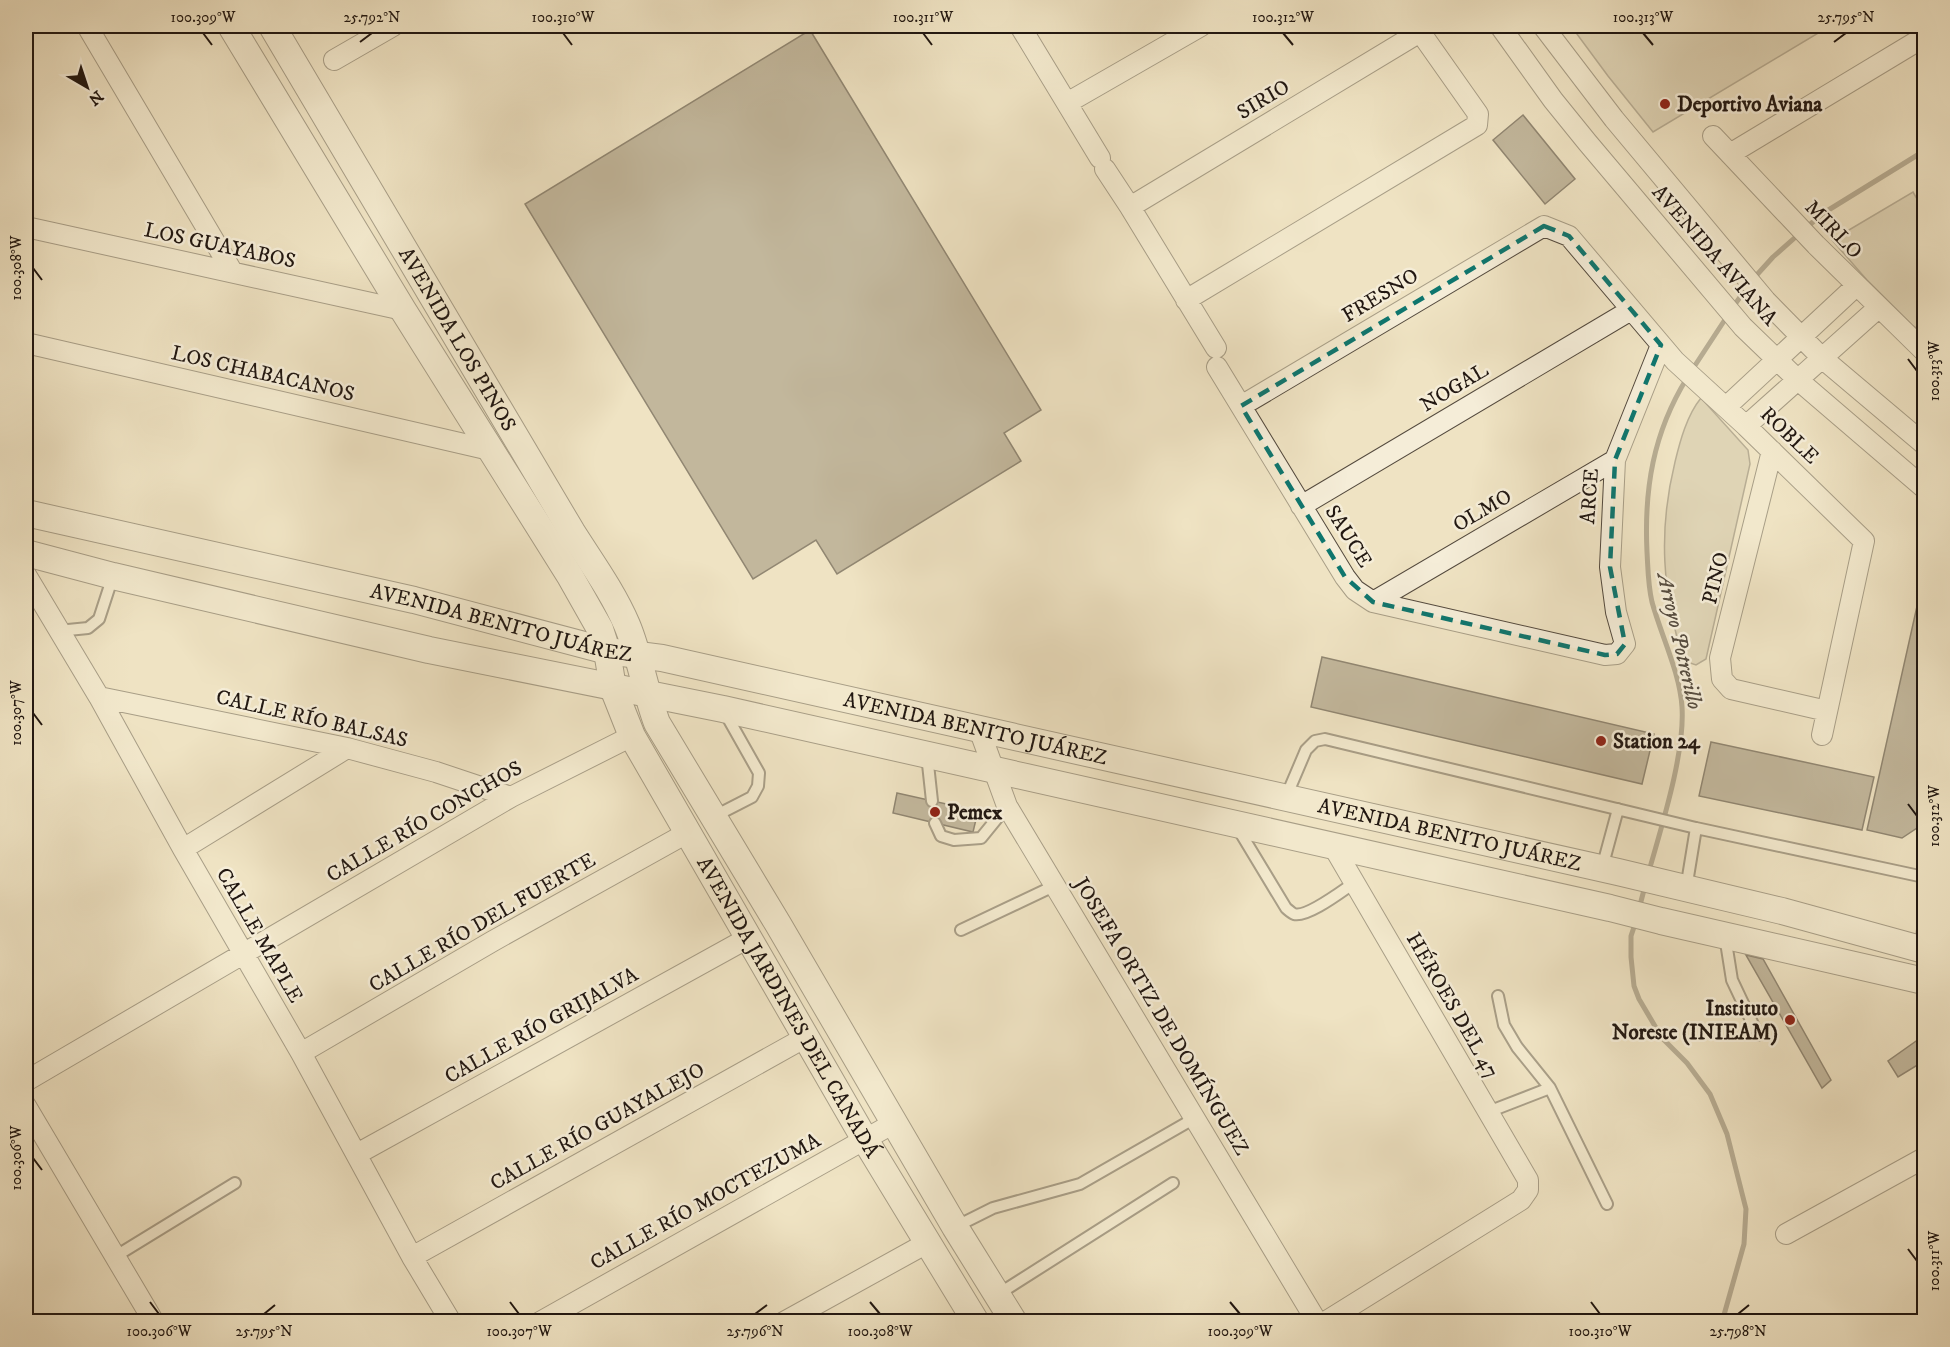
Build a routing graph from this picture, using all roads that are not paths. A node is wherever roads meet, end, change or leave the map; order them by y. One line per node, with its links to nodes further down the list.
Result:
1 (87, 26): 19 (street)
2 (231, 26): 23 (street, AVENIDA LOS PINOS)
3 (272, 26): 49 (street, AVENIDA LOS PINOS)
4 (393, 26): 10 (street)
5 (1020, 26): 13 (street, SAUCE)
6 (1201, 26): 13 (street)
7 (1500, 26): 30 (street, AVENIDA AVIANA)
8 (1543, 26): 25 (street, AVENIDA AVIANA)
9 (1418, 29): 16 (street, SIRIO); 21 (street)
10 (372, 31): 12 (street)
11 (1924, 37): 15 (street)
12 (334, 60)
13 (1066, 103): 16 (street, SAUCE)
14 (1713, 136): 15 (street, MIRLO)
15 (1730, 154): 20 (street, MIRLO)
16 (1130, 207): 21 (street, SAUCE)
17 (1544, 226): 24 (street, ROBLE); 32 (street, FRESNO)
18 (26, 227): 19 (street, LOS GUAYABOS)
19 (232, 272): 23 (street, LOS GUAYABOS)
20 (1856, 286): 22 (street, MIRLO); 25 (street)
21 (1186, 300): 32 (street, SAUCE)
22 (1878, 308): 27 (street, MIRLO); 29 (street)
23 (403, 310): 36 (street, AVENIDA LOS PINOS)
24 (1631, 310): 28 (street, ROBLE); 40 (street, NOGAL)
25 (1801, 338): 29 (street, AVENIDA AVIANA); 30 (street)
26 (26, 343): 36 (street, LOS CHABACANOS)
27 (1921, 344)
28 (1660, 345): 33 (street, ROBLE); 38 (street, ARCE)
29 (1822, 358): 31 (street); 35 (street, AVENIDA AVIANA)
30 (1776, 360): 31 (street, AVENIDA AVIANA); 33 (street)
31 (1798, 380): 34 (street); 39 (street, AVENIDA AVIANA)
32 (1241, 406): 40 (street, SAUCE)
33 (1726, 407): 34 (street, ROBLE)
34 (1746, 426): 37 (street, ROBLE)
35 (1924, 444)
36 (490, 450): 47 (street, AVENIDA LOS PINOS)
37 (1772, 451): 54 (street, ROBLE); 54 (street, PINO)
38 (1615, 460): 45 (street, OLMO); 48 (street, ARCE)
39 (1924, 488)
40 (1301, 506): 45 (street, SAUCE)
41 (26, 513): 47 (street, AVENIDA BENITO JUÁREZ)
42 (26, 553): 44 (street, AVENIDA BENITO JUÁREZ)
43 (26, 575): 46 (street, CALLE MAPLE)
44 (113, 576): 46 (lane); 50 (street, AVENIDA BENITO JUÁREZ)
45 (1374, 602): 48 (street, SAUCE)
46 (58, 631): 52 (street, CALLE MAPLE)
47 (607, 651): 49 (street, AVENIDA BENITO JUÁREZ); 50 (street, AVENIDA JARDINES DEL CANADÁ)
48 (1617, 654)
49 (638, 656): 51 (street, AVENIDA LOS PINOS); 55 (street, AVENIDA BENITO JUÁREZ)
50 (613, 688): 51 (street, AVENIDA BENITO JUÁREZ); 57 (street, AVENIDA JARDINES DEL CANADÁ)
51 (646, 693): 53 (street, AVENIDA BENITO JUÁREZ); 66 (street, AVENIDA JARDINES DEL CANADÁ)
52 (99, 697): 58 (street, CALLE RÍO BALSAS); 72 (street, CALLE MAPLE)
53 (723, 709): 59 (street, AVENIDA BENITO JUÁREZ); 66 (lane)
54 (1827, 711): 56 (street, ROBLE)
55 (979, 729): 60 (street, JOSEFA ORTIZ DE DOMÍNGUEZ); 62 (street, AVENIDA BENITO JUÁREZ)
56 (1822, 735)
57 (632, 736): 61 (street, CALLE RÍO CONCHOS); 70 (street, AVENIDA JARDINES DEL CANADÁ)
58 (347, 748): 61 (street, CALLE RÍO BALSAS); 72 (street)
59 (927, 755): 60 (street, AVENIDA BENITO JUÁREZ); 63 (lane)
60 (995, 770): 64 (street, JOSEFA ORTIZ DE DOMÍNGUEZ); 68 (street, AVENIDA BENITO JUÁREZ)
61 (511, 797): 83 (street, CALLE RÍO CONCHOS)
62 (1286, 798): 65 (lane); 73 (street, AVENIDA BENITO JUÁREZ)
63 (932, 801)
64 (1007, 806): 67 (lane); 76 (street, JOSEFA ORTIZ DE DOMÍNGUEZ)
65 (1618, 809): 69 (lane); 73 (lane)
66 (713, 818): 94 (street, AVENIDA JARDINES DEL CANADÁ)
67 (935, 823)
68 (1235, 824): 71 (street, AVENIDA BENITO JUÁREZ); 75 (lane)
69 (1696, 828): 74 (lane); 77 (lane)
70 (687, 833): 81 (street, AVENIDA JARDINES DEL CANADÁ); 88 (street, CALLE RÍO DEL FUERTE)
71 (1333, 846): 75 (street, HÉROES DEL 47); 80 (street, AVENIDA BENITO JUÁREZ)
72 (183, 849): 83 (street, CALLE MAPLE)
73 (1610, 870): 77 (street, AVENIDA BENITO JUÁREZ)
74 (1924, 877)
75 (1354, 883): 92 (street, HÉROES DEL 47)
76 (1056, 885): 79 (lane); 93 (street, JOSEFA ORTIZ DE DOMÍNGUEZ)
77 (1678, 887): 82 (street, AVENIDA BENITO JUÁREZ)
78 (1924, 920): 82 (lane)
79 (961, 930)
80 (1725, 936): 84 (street, AVENIDA BENITO JUÁREZ); 86 (lane)
81 (748, 938): 87 (street, AVENIDA JARDINES DEL CANADÁ); 96 (street, CALLE RÍO GRIJALVA)
82 (1923, 950): 84 (street)
83 (243, 953): 88 (street, CALLE MAPLE); 89 (street, CALLE RÍO CONCHOS)
84 (1924, 983)
85 (1498, 996): 90 (lane)
86 (1758, 1035)
87 (806, 1037): 95 (street, AVENIDA JARDINES DEL CANADÁ); 105 (street, CALLE RÍO GUAYALEJO)
88 (301, 1053): 96 (street, CALLE MAPLE)
89 (26, 1082)
90 (1550, 1088): 92 (lane); 100 (lane)
91 (26, 1106): 104 (street)
92 (1488, 1112): 114 (street, HÉROES DEL 47)
93 (1195, 1118): 101 (lane); 113 (street, JOSEFA ORTIZ DE DOMÍNGUEZ)
94 (894, 1123): 95 (street, CALLE RÍO MOCTEZUMA); 101 (street, AVENIDA JARDINES DEL CANADÁ)
95 (864, 1138): 103 (street, AVENIDA JARDINES DEL CANADÁ); 109 (street, CALLE RÍO MOCTEZUMA)
96 (357, 1154): 105 (street, CALLE MAPLE)
97 (1924, 1158): 102 (street)
98 (235, 1183): 104 (lane)
99 (1173, 1183): 106 (lane)
100 (1607, 1204)
101 (955, 1227): 106 (street, AVENIDA JARDINES DEL CANADÁ)
102 (1786, 1234)
103 (927, 1243): 110 (street); 111 (street, AVENIDA JARDINES DEL CANADÁ)
104 (116, 1256): 107 (street)
105 (412, 1257): 108 (street, CALLE MAPLE)
106 (997, 1295): 112 (street, AVENIDA JARDINES DEL CANADÁ)
107 (154, 1322)
108 (451, 1322)
109 (540, 1322)
110 (784, 1322)
111 (976, 1322)
112 (1014, 1322)
113 (1317, 1322)
114 (1325, 1322)

